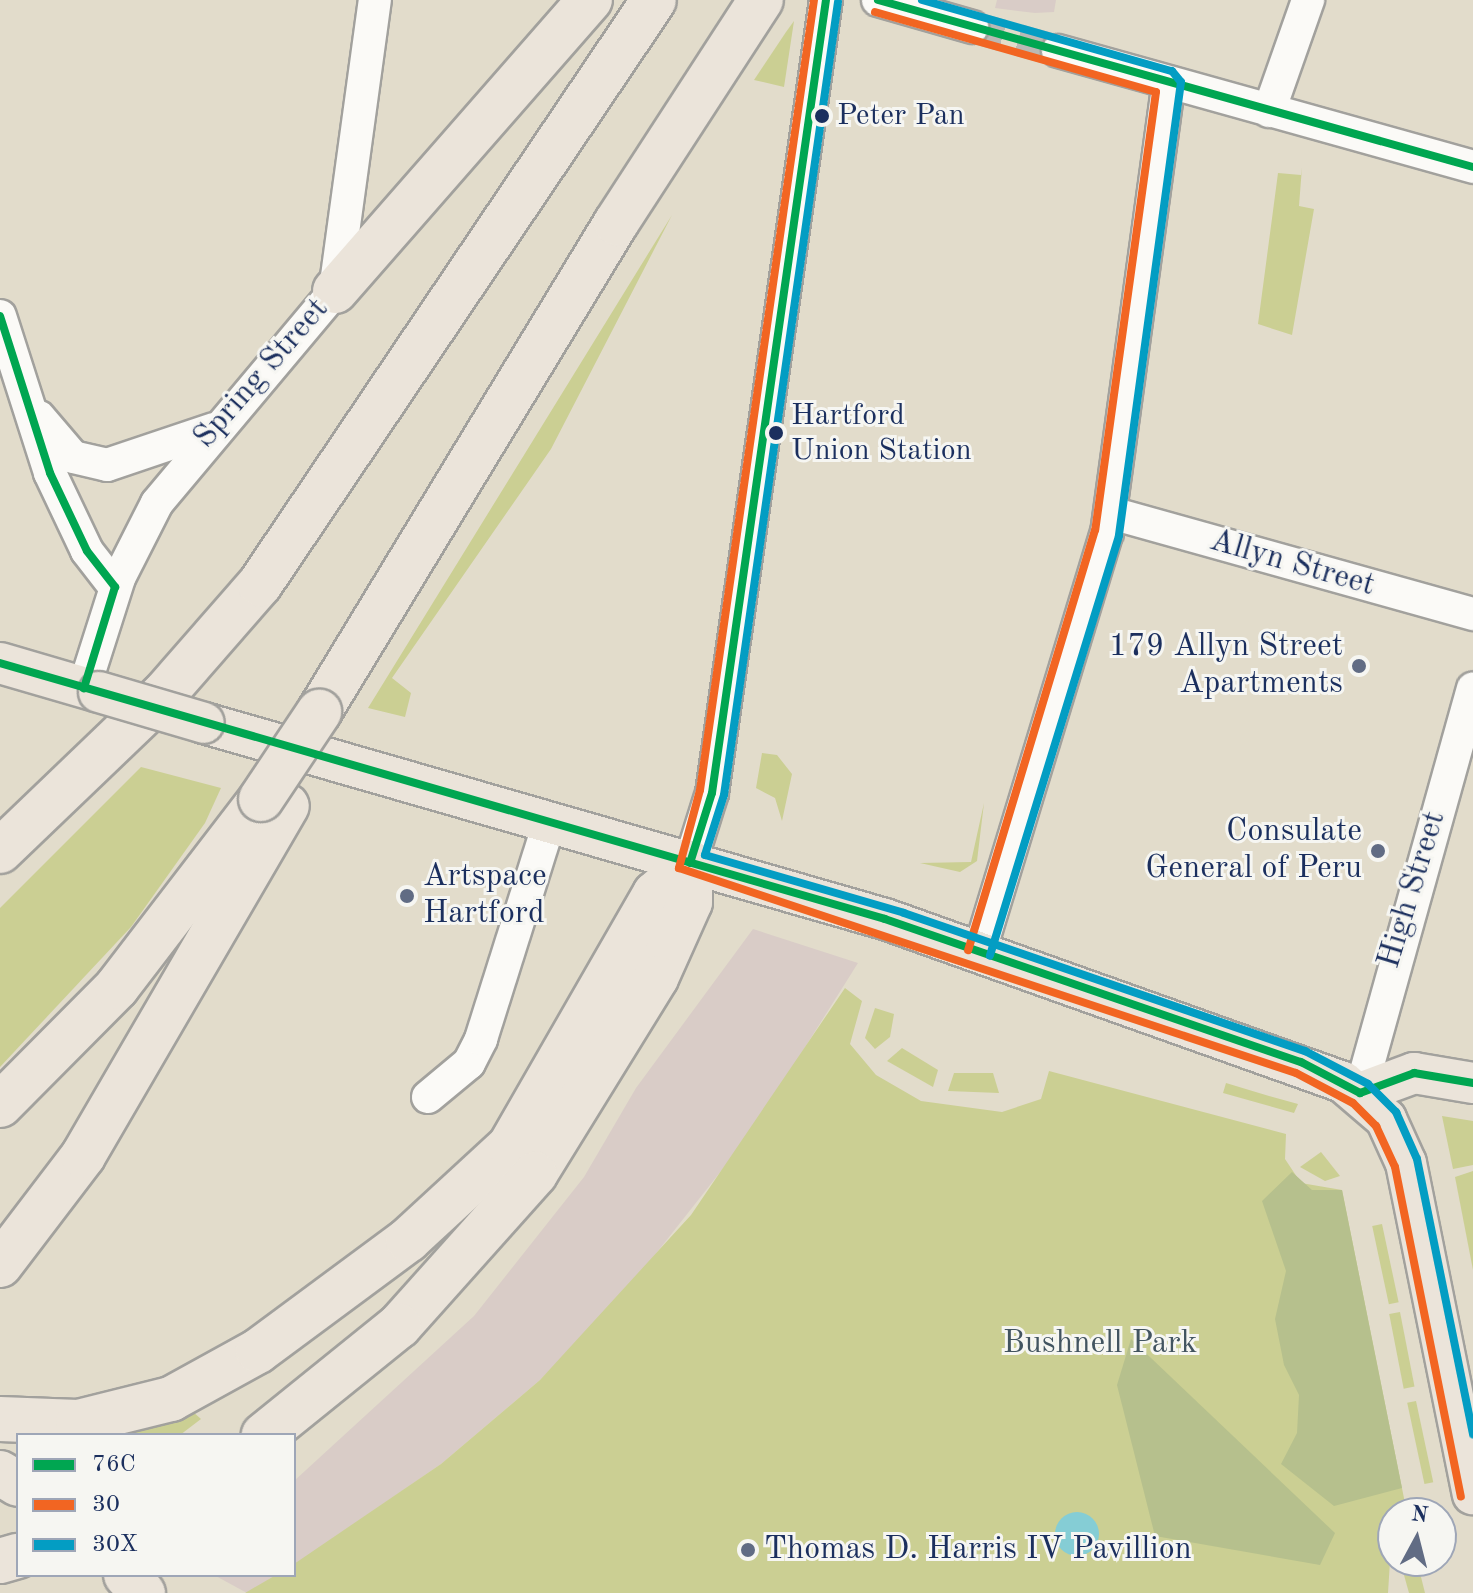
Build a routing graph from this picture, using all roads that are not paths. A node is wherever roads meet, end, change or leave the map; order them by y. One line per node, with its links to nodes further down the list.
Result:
1 (375, 0): 13 (street, Spring Street)
2 (590, 0): 13 (highway)
3 (654, 0): 25 (highway)
4 (761, 0): 23 (highway, bridge)
5 (826, 0): 26 (street)
6 (878, 0): 8 (street)
7 (1308, 0): 11 (street)
8 (972, 27)
9 (1058, 51): 10 (street)
10 (1169, 83): 11 (street); 17 (street)
11 (1269, 111): 12 (street)
12 (1473, 167)
13 (335, 291): 16 (street, Spring Street)
14 (0, 316): 15 (street)
15 (37, 414): 16 (street); 18 (street)
16 (214, 429): 18 (street, Spring Street)
17 (1111, 513): 19 (street, Allyn Street); 27 (street)
18 (115, 587): 22 (street, Spring Street)
19 (1473, 614)
20 (0, 663): 22 (main road)
21 (1473, 689): 29 (street, High Street)
22 (91, 690): 24 (main road, bridge)
23 (274, 803): 31 (highway); 32 (highway)
24 (549, 823): 26 (main road); 30 (street)
25 (0, 851)
26 (690, 863): 27 (main road); 33 (highway); 34 (highway)
27 (979, 953): 29 (main road)
28 (1473, 1083): 29 (main road)
29 (1360, 1093): 35 (main road)
30 (428, 1097)
31 (0, 1105)
32 (0, 1265)
33 (0, 1419)
34 (267, 1433)
35 (1473, 1494)
36 (128, 1577): 37 (highway)
37 (143, 1593)

